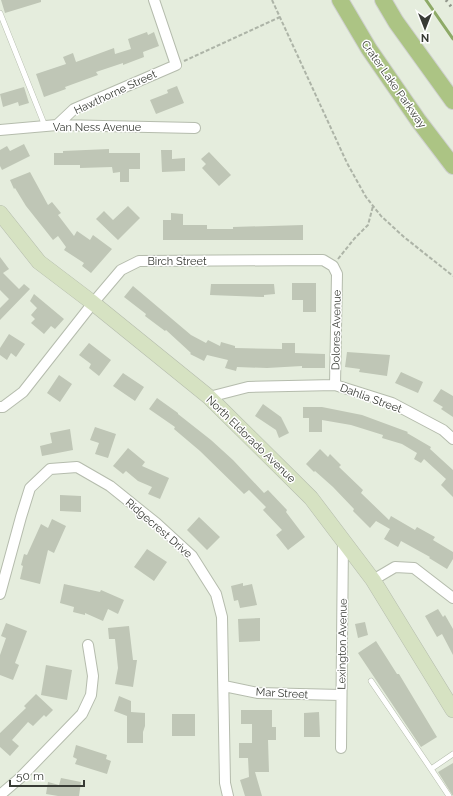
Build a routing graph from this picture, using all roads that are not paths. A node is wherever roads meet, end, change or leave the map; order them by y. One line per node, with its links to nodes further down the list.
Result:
1 (154, 0): 6 (street, Hawthorne Street)
2 (340, 0): 10 (main road, Crater Lake Parkway)
3 (383, 0): 5 (main road)
4 (0, 13): 7 (lane)
5 (453, 101)
6 (57, 125): 7 (street, Van Ness Avenue); 8 (street, Van Ness Avenue)
7 (45, 126): 9 (street, Van Ness Avenue)
8 (195, 128)
9 (0, 130)
10 (453, 166)
11 (0, 212): 13 (street, North Eldorado Avenue)
12 (335, 270): 13 (street, Birch Street); 14 (street, Dolores Avenue)
13 (93, 303): 15 (street, North Eldorado Avenue); 16 (street, Birch Street)
14 (335, 385): 15 (street, Dahlia Street); 17 (street, Dahlia Street)
15 (209, 397): 18 (street, North Eldorado Avenue)
16 (1, 407)
17 (453, 439)
18 (343, 540): 19 (street, North Eldorado Avenue); 25 (street, Lexington Avenue)
19 (373, 580): 21 (street); 26 (street, North Eldorado Avenue)
20 (0, 594): 24 (street, Ridgecrest Drive)
21 (453, 598)
22 (88, 645): 30 (street)
23 (371, 681): 29 (lane)
24 (224, 686): 25 (street, Mar Street); 31 (street, Ridgecrest Drive)
25 (341, 695): 27 (street, Lexington Avenue)
26 (453, 710)
27 (341, 748)
28 (453, 754): 29 (lane)
29 (431, 769): 32 (lane)
30 (0, 795)
31 (228, 796)
32 (449, 796)

